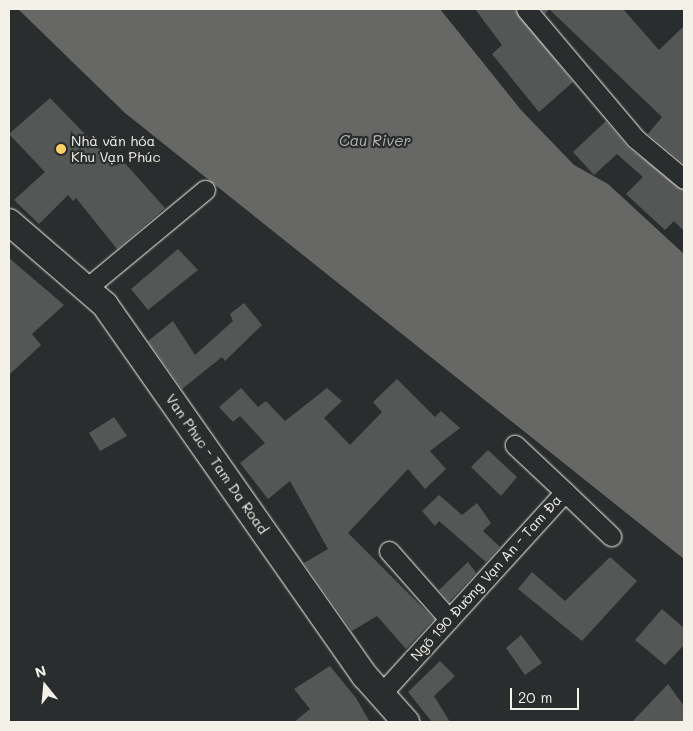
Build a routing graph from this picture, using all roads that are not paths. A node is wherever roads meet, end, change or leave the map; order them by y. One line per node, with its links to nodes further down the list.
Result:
1 (526, 9): 2 (street)
2 (684, 179)
3 (205, 190): 5 (street)
4 (9, 222): 5 (main road, Van Phuc - Tam Da Road)
5 (88, 287): 11 (main road, Van Phuc - Tam Da Road)
6 (515, 445): 7 (street, Ngõ 190 Đường Vạn An - Tam Đa)
7 (565, 492): 8 (street); 10 (street, Ngõ 190 Đường Vạn An - Tam Đa)
8 (612, 536)
9 (389, 551): 10 (street)
10 (449, 619): 11 (street, Ngõ 190 Đường Vạn An - Tam Đa)
11 (381, 694): 12 (main road, Van Phuc - Tam Da Road)
12 (406, 722)

